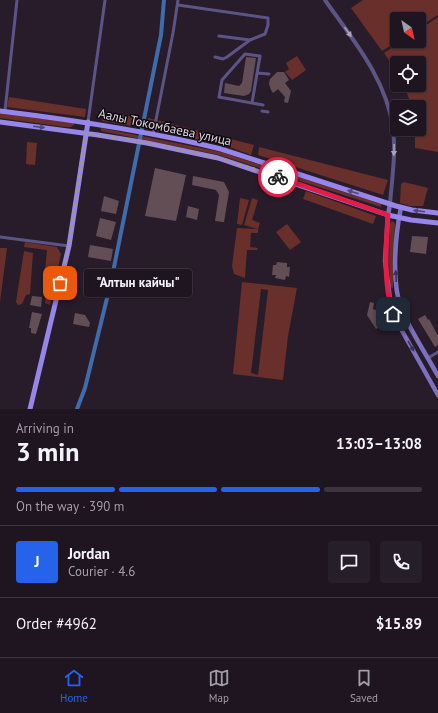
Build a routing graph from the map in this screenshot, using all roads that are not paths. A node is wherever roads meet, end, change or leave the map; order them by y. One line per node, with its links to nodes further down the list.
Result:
1 (17, 0): 13 (street)
2 (105, 0): 17 (street)
3 (178, 0): 5 (street)
4 (325, 0): 20 (street, one-way to 20)
5 (178, 5): 7 (street); 19 (street)
6 (219, 36): 7 (street)
7 (250, 40): 8 (street)
8 (215, 57)
9 (257, 72): 10 (street); 11 (street); 11 (street)
10 (269, 74)
11 (252, 103): 12 (street)
12 (263, 104)
13 (2, 111): 17 (main road, Аалы Токомбаева улица)
14 (262, 111): 15 (street)
15 (268, 112)
16 (0, 122): 18 (main road, Аалы Токомбаева улица, one-way to 18)
17 (88, 122): 18 (main road); 19 (main road, Аалы Токомбаева улица)
18 (86, 133): 23 (main road, Аалы Токомбаева улица); 27 (main road)
19 (151, 134): 20 (main road, Аалы Токомбаева улица, one-way to 19)
20 (390, 204): 21 (main road, Аалы Токомбаева улица); 23 (main road)
21 (401, 207): 22 (main road, Аалы Токомбаева улица, one-way to 21); 24 (main road)
22 (438, 213)
23 (388, 215): 24 (main road, Аалы Токомбаева улица); 29 (main road)
24 (399, 218): 25 (main road, Аалы Токомбаева улица); 28 (main road, one-way to 24)
25 (438, 223)
26 (0, 237): 27 (street)
27 (69, 246): 34 (main road)
28 (397, 291): 29 (main road); 31 (main road)
29 (388, 292): 33 (main road, one-way to 33)
30 (438, 352): 31 (street)
31 (428, 358): 32 (main road)
32 (438, 376)
33 (438, 395)
34 (30, 409)

